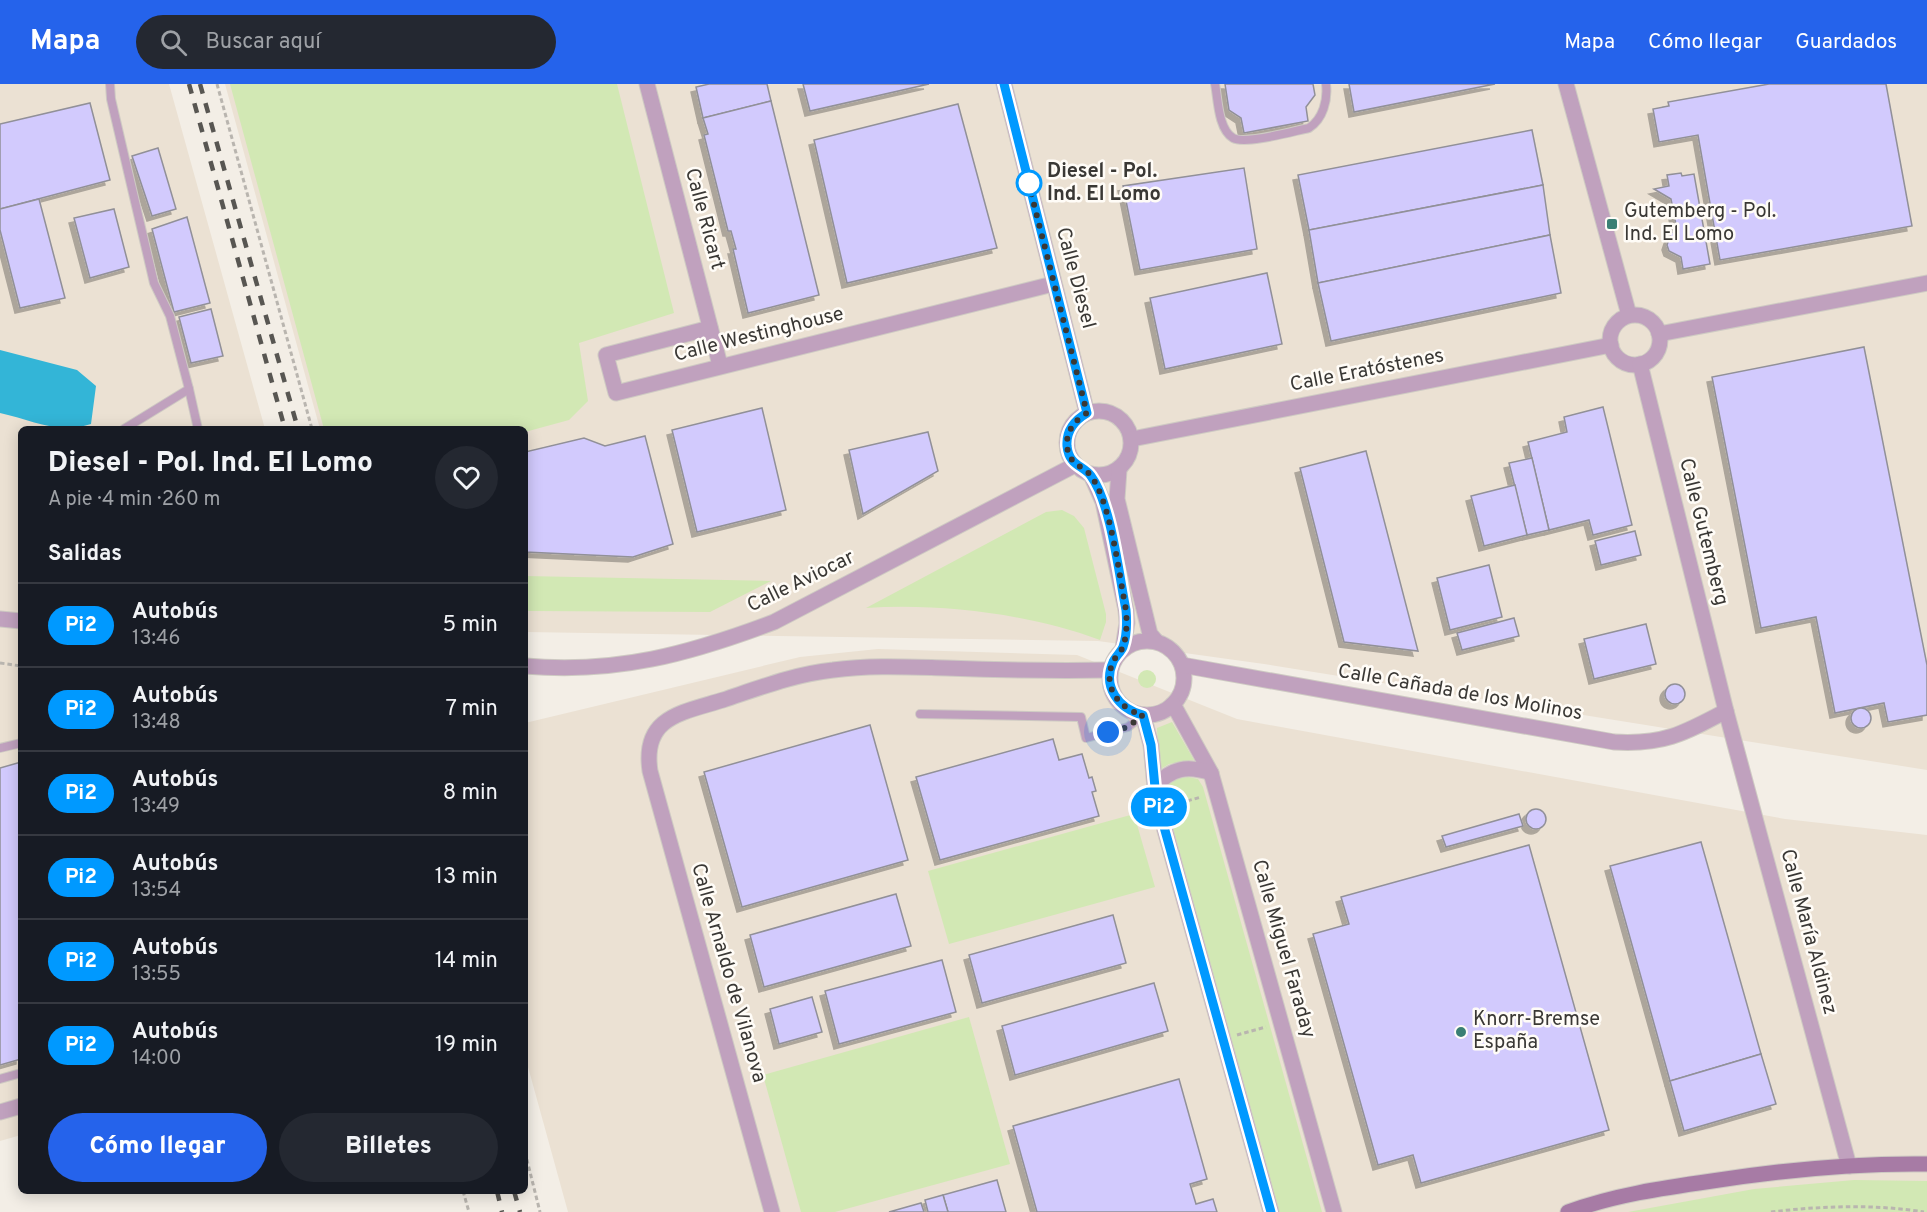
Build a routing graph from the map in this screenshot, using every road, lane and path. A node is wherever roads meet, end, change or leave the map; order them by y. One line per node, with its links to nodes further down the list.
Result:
1 (110, 84): 16 (lane)
2 (217, 84): 20 (path)
3 (647, 84): 11 (street, Calle Ricart)
4 (1004, 84): 9 (street, Calle Diesel)
5 (1215, 84): 6 (lane)
6 (1326, 84)
7 (1566, 84): 10 (street)
8 (1927, 283): 12 (street)
9 (1053, 284): 15 (street, Calle Westinghouse); 17 (street, Calle Diesel)
10 (1629, 315): 12 (street); 13 (street)
11 (710, 328): 15 (street, Calle Ricart); 15 (street, Calle Westinghouse)
12 (1659, 334): 14 (street)
13 (1611, 345): 14 (street); 21 (street, Calle Eratóstenes)
14 (1640, 364): 35 (street, Calle Gutemberg)
15 (720, 365)
16 (189, 389): 18 (lane); 19 (lane)
17 (1087, 413): 21 (street); 22 (street)
18 (129, 426)
19 (197, 426)
20 (311, 426)
21 (1132, 439): 23 (street)
22 (1075, 465): 24 (street); 32 (street, Calle Aviocar)
23 (1119, 470): 24 (street); 27 (street)
24 (1090, 475): 28 (street)
25 (0, 619): 26 (street)
26 (18, 621)
27 (1156, 641): 28 (street); 30 (street)
28 (1123, 648): 33 (street)
29 (0, 663): 31 (path)
30 (1182, 665): 34 (street); 35 (street, Calle Cañada de los Molinos)
31 (18, 666)
32 (528, 666)
33 (1110, 670): 37 (street); 56 (street, Calle Arnaldo de Vilanova)
34 (1173, 704): 37 (street); 40 (street, Calle Miguel Faraday)
35 (1726, 711): 52 (street, Calle María Aldinez)
36 (920, 714): 37 (lane)
37 (1143, 715): 41 (street)
38 (18, 744): 39 (lane)
39 (0, 748)
40 (1211, 773): 41 (street); 42 (street, Calle Miguel Faraday)
41 (1155, 786): 43 (street)
42 (1216, 793): 43 (path); 44 (street, Calle Miguel Faraday)
43 (1159, 809): 45 (street)
44 (1282, 1023): 45 (path); 58 (street, Calle Miguel Faraday)
45 (1223, 1039): 57 (street)
46 (18, 1074): 47 (lane)
47 (0, 1079)
48 (18, 1107): 49 (street)
49 (0, 1112)
50 (528, 1164): 55 (path)
51 (1927, 1164): 52 (street)
52 (1849, 1166): 59 (street)
53 (464, 1194): 54 (path)
54 (469, 1212)
55 (540, 1212)
56 (772, 1212)
57 (1271, 1212)
58 (1334, 1212)
59 (1568, 1212)
60 (1771, 1212): 61 (path)
61 (1924, 1212)

